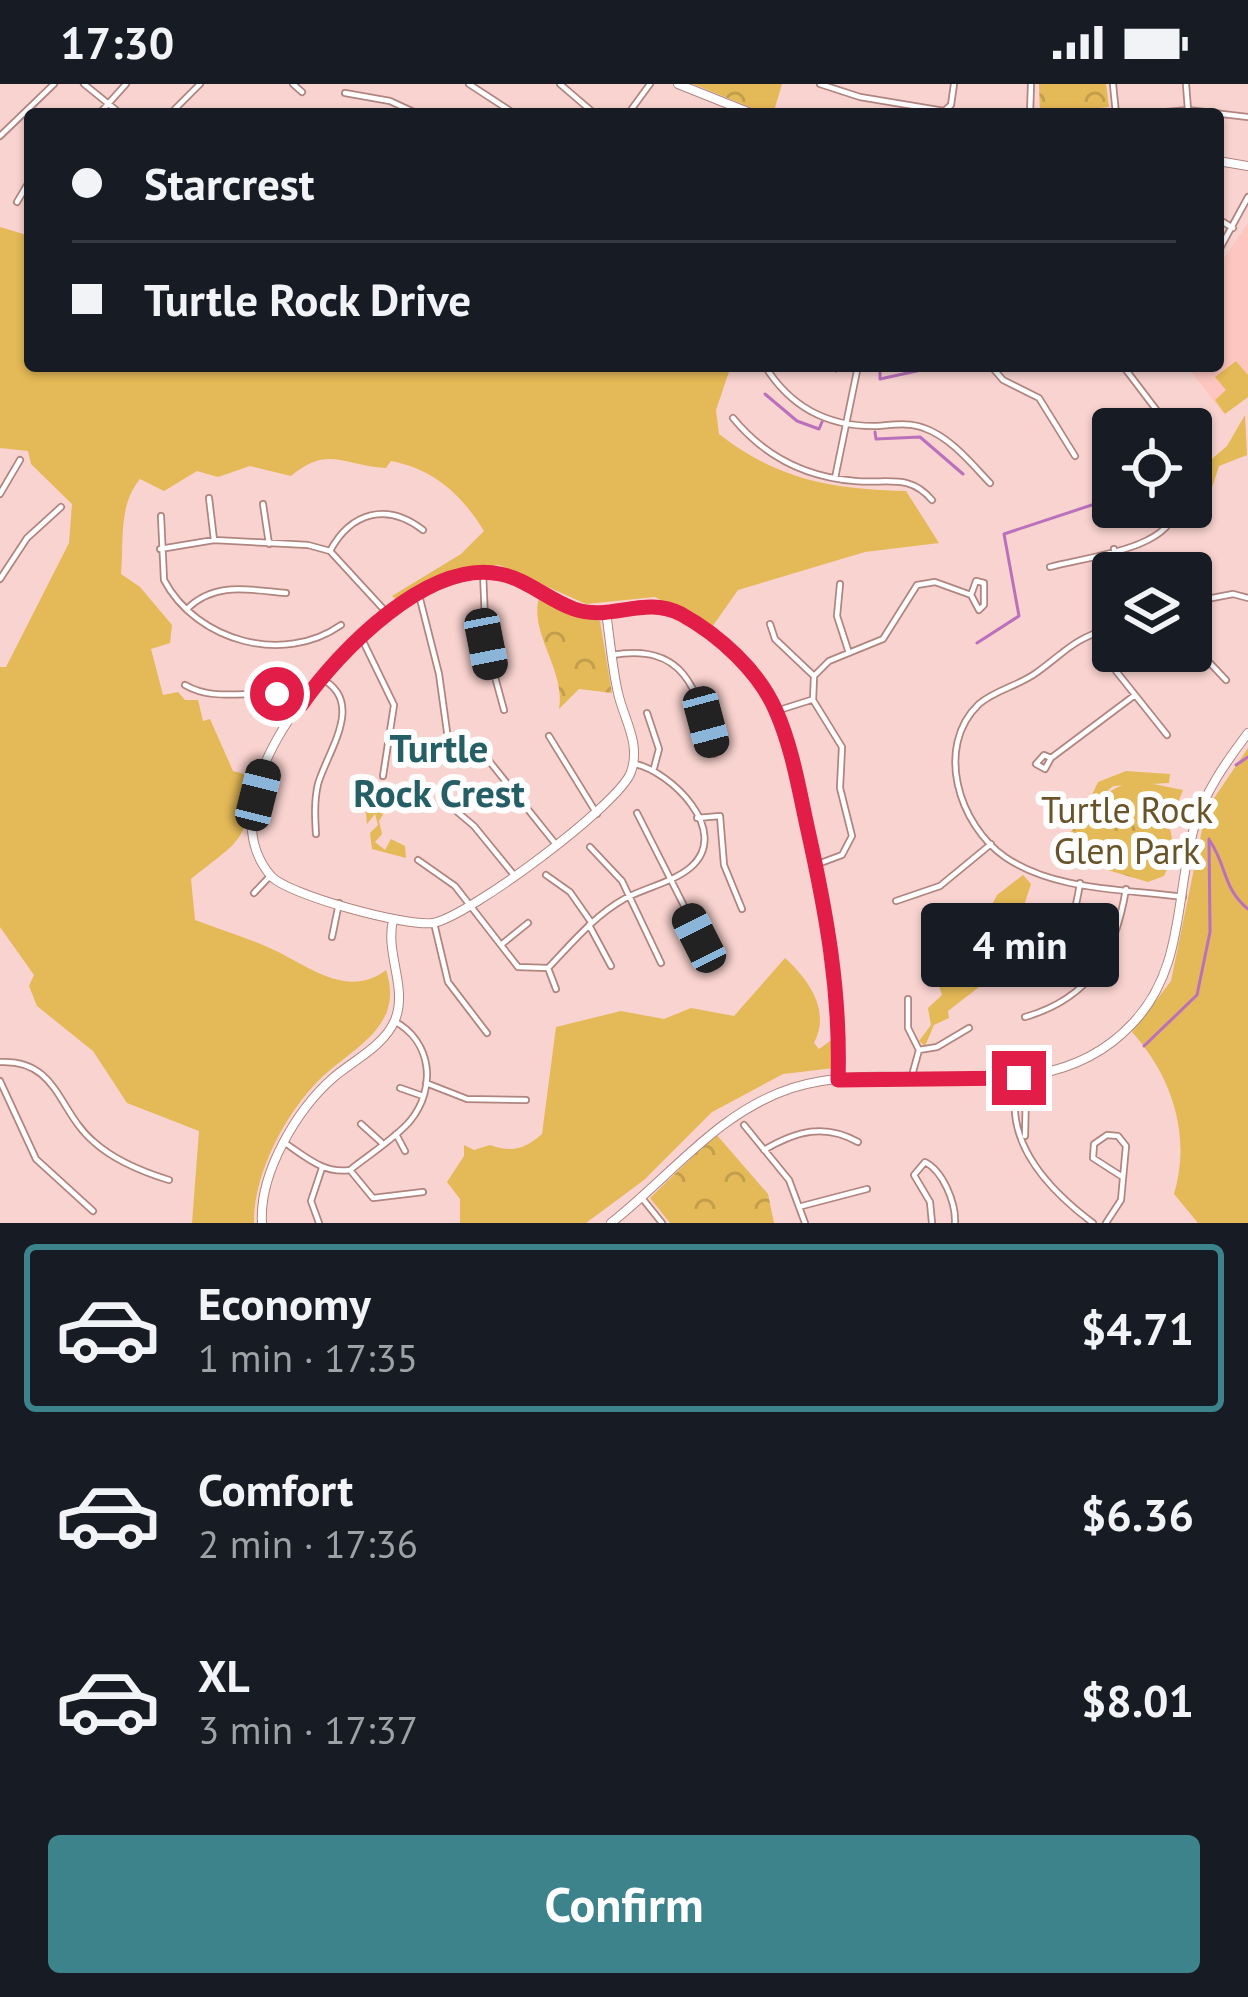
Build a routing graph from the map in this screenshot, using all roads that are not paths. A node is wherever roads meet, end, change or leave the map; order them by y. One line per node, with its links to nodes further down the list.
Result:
1 (54, 84): 13 (street)
2 (84, 84): 12 (street)
3 (126, 84): 12 (street)
4 (200, 84): 16 (street)
5 (293, 84): 10 (street)
6 (469, 84): 18 (street)
7 (560, 84): 19 (street)
8 (678, 84): 20 (street)
9 (820, 84): 21 (street)
10 (302, 92)
11 (345, 93): 17 (street)
12 (109, 104): 14 (street); 15 (street)
13 (29, 108)
14 (105, 108)
15 (114, 108)
16 (176, 108)
17 (406, 108)
18 (506, 108)
19 (588, 108)
20 (738, 108)
21 (939, 108)
22 (24, 113): 23 (street)
23 (0, 136)
24 (24, 190): 26 (street)
25 (1248, 197): 28 (street)
26 (17, 202)
27 (1224, 223): 28 (street)
28 (1233, 228): 29 (street)
29 (1224, 242)
30 (770, 372): 36 (street)
31 (857, 372): 36 (street)
32 (996, 372): 37 (street)
33 (1128, 372): 34 (street)
34 (1155, 408)
35 (733, 418): 39 (street)
36 (846, 424): 39 (street); 40 (street)
37 (1076, 456)
38 (20, 460): 41 (street)
39 (835, 478): 43 (street)
40 (990, 483)
41 (0, 494)
42 (209, 498): 49 (street)
43 (932, 500)
44 (263, 504): 50 (street)
45 (61, 507): 57 (street)
46 (161, 517): 52 (street)
47 (1165, 528): 51 (street)
48 (422, 530): 53 (street)
49 (214, 540): 50 (street); 52 (street)
50 (269, 544): 53 (street)
51 (1114, 548): 54 (street); 55 (street)
52 (160, 549): 64 (street)
53 (330, 551): 65 (street)
54 (1115, 552)
55 (1050, 567)
56 (483, 572): 60 (street); 66 (street); 82 (street)
57 (0, 579)
58 (840, 584): 71 (street)
59 (286, 593): 64 (street)
60 (419, 595): 65 (street); 88 (street)
61 (971, 596): 71 (street)
62 (1212, 598): 63 (street)
63 (1248, 598)
64 (187, 609): 68 (street)
65 (387, 613): 69 (street)
66 (606, 613): 72 (street); 83 (street)
67 (770, 624): 75 (street)
68 (341, 625)
69 (360, 634): 76 (street); 94 (street)
70 (1092, 634): 101 (street)
71 (849, 653): 75 (street)
72 (612, 656): 89 (street); 92 (street)
73 (1212, 666): 77 (street)
74 (1119, 672): 79 (street)
75 (814, 676): 80 (street)
76 (320, 678): 81 (street); 99 (street)
77 (1226, 680)
78 (185, 686): 81 (street)
79 (1136, 695): 86 (street); 90 (street)
80 (813, 700): 83 (street); 104 (street)
81 (302, 704): 106 (street)
82 (504, 710)
83 (776, 711): 104 (street)
84 (646, 712): 93 (street)
85 (1248, 734): 113 (street)
86 (1167, 735)
87 (549, 736): 97 (street)
88 (448, 740)
89 (714, 754)
90 (1051, 758)
91 (490, 762): 100 (street)
92 (633, 763): 93 (street); 97 (street)
93 (655, 768): 98 (street)
94 (383, 776)
95 (442, 799): 105 (street)
96 (637, 813): 108 (street)
97 (597, 814): 100 (street)
98 (697, 818): 108 (street); 117 (street)
99 (316, 834)
100 (554, 842): 105 (street)
101 (991, 844): 109 (street); 114 (street)
102 (590, 847): 112 (street)
103 (418, 860): 116 (street)
104 (815, 866): 139 (street)
105 (514, 874): 116 (street)
106 (271, 875): 111 (street); 115 (street)
107 (546, 875): 121 (street)
108 (669, 878): 112 (street); 125 (street)
109 (1080, 884): 110 (street); 128 (street)
110 (1126, 890): 113 (street); 131 (street)
111 (254, 893)
112 (630, 896): 121 (street); 124 (street)
113 (1183, 897): 137 (street)
114 (896, 902)
115 (339, 903): 118 (street); 122 (street)
116 (470, 909): 119 (street); 123 (street)
117 (742, 909)
118 (392, 920): 119 (street); 132 (street)
119 (434, 923): 134 (street)
120 (528, 923): 123 (street)
121 (590, 924): 126 (street); 127 (street)
122 (332, 937)
123 (502, 944): 127 (street)
124 (661, 963)
125 (713, 963)
126 (611, 966)
127 (548, 968): 129 (street)
128 (1007, 970)
129 (556, 989)
130 (908, 999): 135 (street)
131 (1025, 1017)
132 (394, 1022): 141 (street); 151 (street)
133 (969, 1028): 135 (street)
134 (487, 1033)
135 (919, 1050): 138 (street)
136 (0, 1061): 157 (street)
137 (1019, 1078): 138 (street); 148 (street); 148 (street)
138 (910, 1079): 139 (street)
139 (838, 1080): 160 (street)
140 (0, 1081): 162 (street)
141 (426, 1083): 143 (street); 144 (street)
142 (400, 1088): 143 (street)
143 (423, 1096): 147 (street)
144 (526, 1100)
145 (361, 1124): 149 (street)
146 (744, 1125): 152 (street)
147 (396, 1134): 149 (street); 153 (street)
148 (1024, 1138): 170 (street)
149 (381, 1142): 155 (street)
150 (858, 1142): 152 (street)
151 (285, 1143): 154 (street); 163 (street)
152 (764, 1150): 161 (street)
153 (405, 1151)
154 (322, 1168): 155 (street); 164 (street)
155 (350, 1170): 159 (street)
156 (1120, 1176): 156 (street); 171 (street)
157 (169, 1180)
158 (867, 1190): 161 (street)
159 (422, 1192)
160 (642, 1198): 165 (street); 166 (street)
161 (802, 1206): 167 (street)
162 (93, 1211)
163 (262, 1223)
164 (319, 1223)
165 (611, 1223)
166 (662, 1223)
167 (806, 1223)
168 (932, 1223): 169 (street)
169 (955, 1223)
170 (1093, 1223)
171 (1106, 1223)

